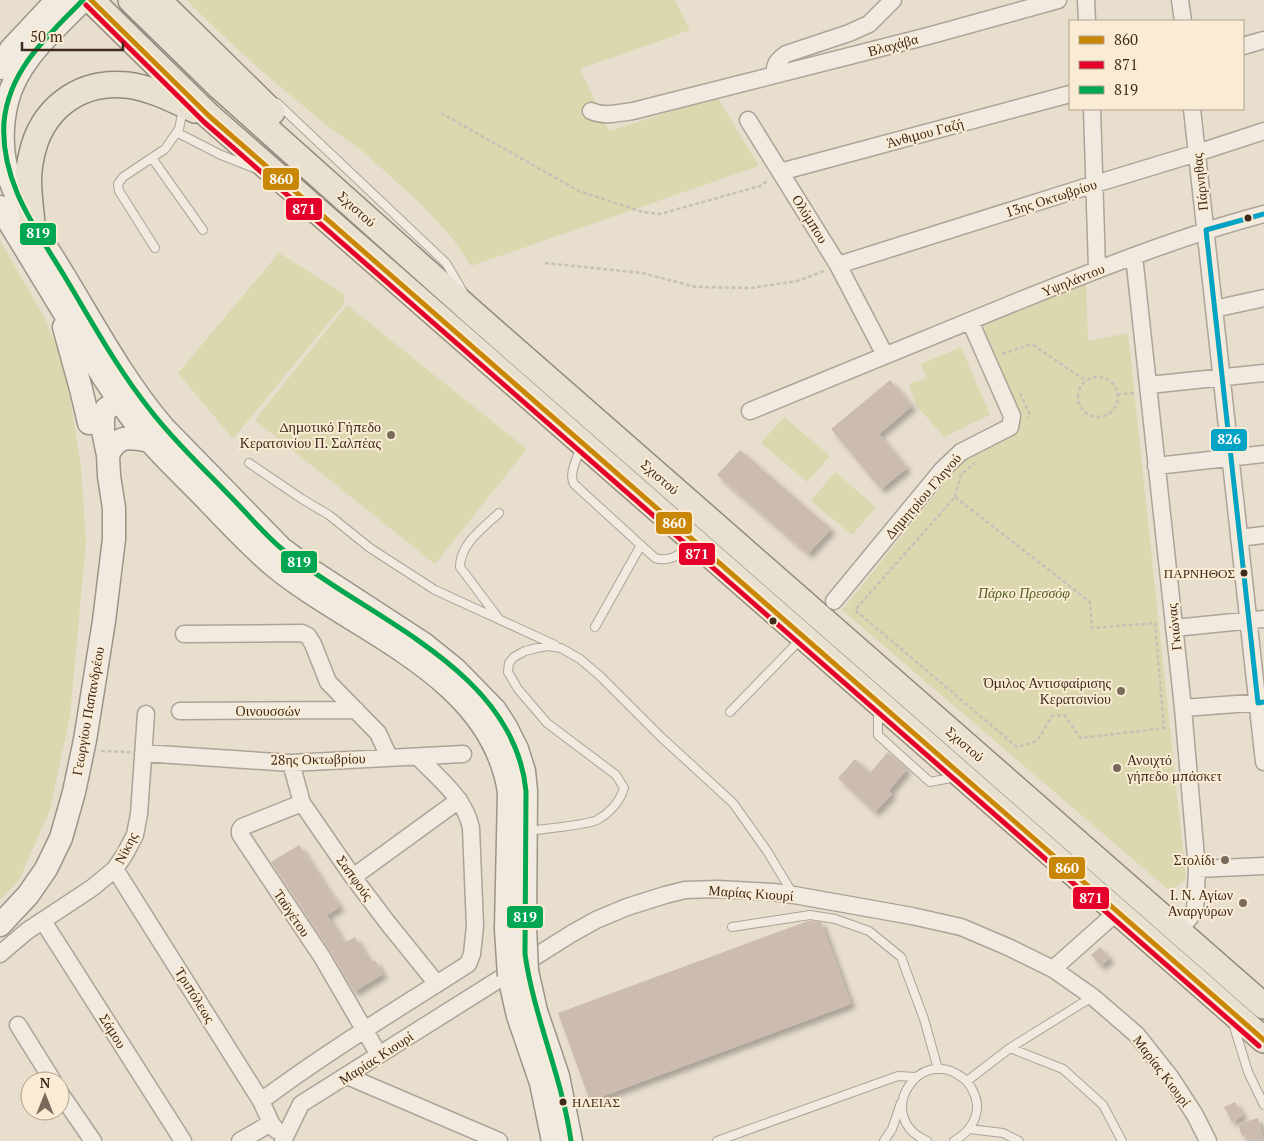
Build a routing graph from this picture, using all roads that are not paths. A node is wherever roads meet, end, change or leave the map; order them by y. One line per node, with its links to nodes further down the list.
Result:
1 (57, 0): 13 (main road)
2 (83, 0): 32 (main road)
3 (91, 0): 21 (main road, Σχιστού)
4 (893, 0): 14 (street)
5 (1058, 0): 14 (street, Βλαχάβα)
6 (1086, 0): 9 (street)
7 (1180, 0): 10 (street)
8 (144, 3): 42 (main road, Σχιστού)
9 (1087, 20)
10 (1183, 20)
11 (1264, 40): 12 (street)
12 (1244, 46)
13 (0, 68)
14 (775, 76): 20 (street, Βλαχάβα)
15 (1069, 94): 27 (street, Άνθιμου Γαζή)
16 (270, 97): 42 (lane)
17 (184, 105): 21 (main road); 24 (lane); 32 (main road)
18 (1092, 110): 29 (street)
19 (1192, 110): 25 (street, Πάρνηθας)
20 (591, 111)
21 (209, 116): 28 (main road, Σχιστού)
22 (748, 120): 27 (street, Ολύμπου)
23 (1264, 130): 25 (street, 13ης Οκτωβρίου)
24 (178, 133): 26 (lane); 28 (lane)
25 (1197, 153): 29 (street, 13ης Οκτωβρίου); 34 (street, Πάρνηθας)
26 (152, 158): 33 (lane); 35 (lane)
27 (780, 172): 37 (street, Ολύμπου)
28 (281, 180): 53 (main road, Σχιστού)
29 (1095, 184): 37 (street, 13ης Οκτωβρίου); 38 (street)
30 (0, 207): 39 (main road)
31 (1264, 214): 34 (street, Υψηλάντου)
32 (32, 223): 86 (main road)
33 (203, 230)
34 (1206, 230): 36 (street, Υψηλάντου); 41 (street, Πάρνηθας)
35 (155, 248)
36 (1134, 256): 38 (street, Υψηλάντου); 48 (street, Γκιώνας)
37 (838, 265): 44 (street, Ολύμπου)
38 (1097, 270): 43 (street, Υψηλάντου)
39 (53, 293): 46 (main road); 51 (main road)
40 (1264, 298): 41 (street)
41 (1214, 309): 47 (street, Πάρνηθας)
42 (474, 314): 97 (main road, Σχιστού)
43 (970, 321): 44 (street, Υψηλάντου); 64 (street, Δημητρίου Γληνού)
44 (885, 355): 50 (street, Υψηλάντου)
45 (1264, 373): 47 (street)
46 (104, 378): 49 (main road); 51 (main road, Γεωργίου Παπανδρέου)
47 (1222, 378): 48 (street); 55 (street, Πάρνηθας)
48 (1149, 385): 58 (street, Γκιώνας)
49 (118, 401): 52 (main road); 57 (main road, Γεωργίου Παπανδρέου)
50 (750, 412)
51 (89, 422): 57 (main road, Γεωργίου Παπανδρέου)
52 (150, 441): 57 (main road); 96 (main road)
53 (582, 444): 62 (main road, Σχιστού); 63 (lane)
54 (1264, 454): 55 (street)
55 (1231, 458): 58 (street); 61 (street, Πάρνηθας)
56 (249, 463): 65 (lane)
57 (108, 466): 94 (main road, Γεωργίου Παπανδρέου)
58 (1156, 466): 68 (street, Γκιώνας)
59 (499, 512): 65 (lane)
60 (1264, 535): 61 (street)
61 (1240, 538): 66 (street, Πάρνηθας)
62 (697, 544): 63 (lane); 70 (main road, Σχιστού)
63 (641, 545): 67 (lane)
64 (834, 601)
65 (499, 619): 71 (lane)
66 (1256, 620): 68 (street); 72 (street, Πάρνηθας)
67 (595, 627)
68 (1174, 628): 73 (street, Γκιώνας)
69 (184, 634): 74 (street)
70 (802, 637): 76 (lane); 92 (main road, Σχιστού)
71 (561, 648): 86 (lane); 91 (lane)
72 (1261, 702): 73 (street); 82 (street, Πάρνηθας)
73 (1182, 708): 89 (street, Γκιώνας)
74 (356, 710): 75 (street, Οινουσσών); 80 (street)
75 (180, 711)
76 (730, 712)
77 (146, 714): 78 (street, Νίκης)
78 (144, 753): 83 (street, 28ης Οκτωβρίου); 88 (street, Νίκης)
79 (463, 754): 81 (street, 28ης Οκτωβρίου)
80 (389, 757): 81 (street, 28ης Οκτωβρίου); 83 (street, 28ης Οκτωβρίου)
81 (418, 757): 84 (street)
82 (1264, 762)
83 (291, 763): 85 (street, Σαπφούς)
84 (459, 800): 90 (street); 101 (street)
85 (302, 803): 90 (street, Σαπφούς); 106 (street, Ταϋγέτου)
86 (526, 831): 96 (main road)
87 (1264, 866): 89 (street)
88 (115, 869): 93 (street, Νίκης); 116 (street, Τριπόλεως)
89 (1197, 869): 97 (street, Γκιώνας)
90 (353, 877): 101 (street, Σαπφούς)
91 (794, 895): 99 (street, Μαρίας Κιουρί); 109 (street, Μαρίας Κιουρί)
92 (1117, 912): 99 (street); 104 (main road, Σχιστού)
93 (43, 921): 98 (street, Νίκης); 123 (street, Σάμου)
94 (0, 925)
95 (732, 927): 110 (lane)
96 (516, 928): 100 (main road, bridge)
97 (1178, 932): 103 (main road, Σχιστού)
98 (0, 954)
99 (1054, 969): 102 (street, Μαρίας Κιουρί)
100 (518, 974): 127 (main road); 128 (main road)
101 (437, 984): 106 (street)
102 (1093, 997): 108 (lane); 134 (street, Μαρίας Κιουρί)
103 (1264, 1006)
104 (1230, 1011): 107 (main road, Σχιστού); 117 (lane)
105 (18, 1025): 111 (street)
106 (363, 1029): 109 (street, Ταϋγέτου); 116 (street)
107 (1264, 1040)
108 (1010, 1048): 114 (lane); 133 (lane)
109 (379, 1055): 112 (street, Μαρίας Κιουρί)
110 (938, 1069): 113 (lane); 114 (lane)
111 (47, 1071)
112 (347, 1076): 125 (street, Μαρίας Κιουρί); 126 (street)
113 (916, 1077): 115 (lane); 129 (lane)
114 (967, 1081): 120 (lane)
115 (904, 1094): 130 (lane); 131 (lane)
116 (261, 1101): 119 (street, Τριπόλεως)
117 (1264, 1105)
118 (70, 1108): 122 (street)
119 (272, 1122): 124 (street); 125 (street, Μαρίας Κιουρί)
120 (969, 1129): 121 (lane); 132 (lane)
121 (954, 1140)
122 (93, 1141)
123 (183, 1141)
124 (240, 1141)
125 (282, 1141)
126 (499, 1141)
127 (553, 1141)
128 (572, 1141)
129 (717, 1141)
130 (884, 1141)
131 (928, 1141)
132 (1018, 1141)
133 (1122, 1141)
134 (1208, 1141)

